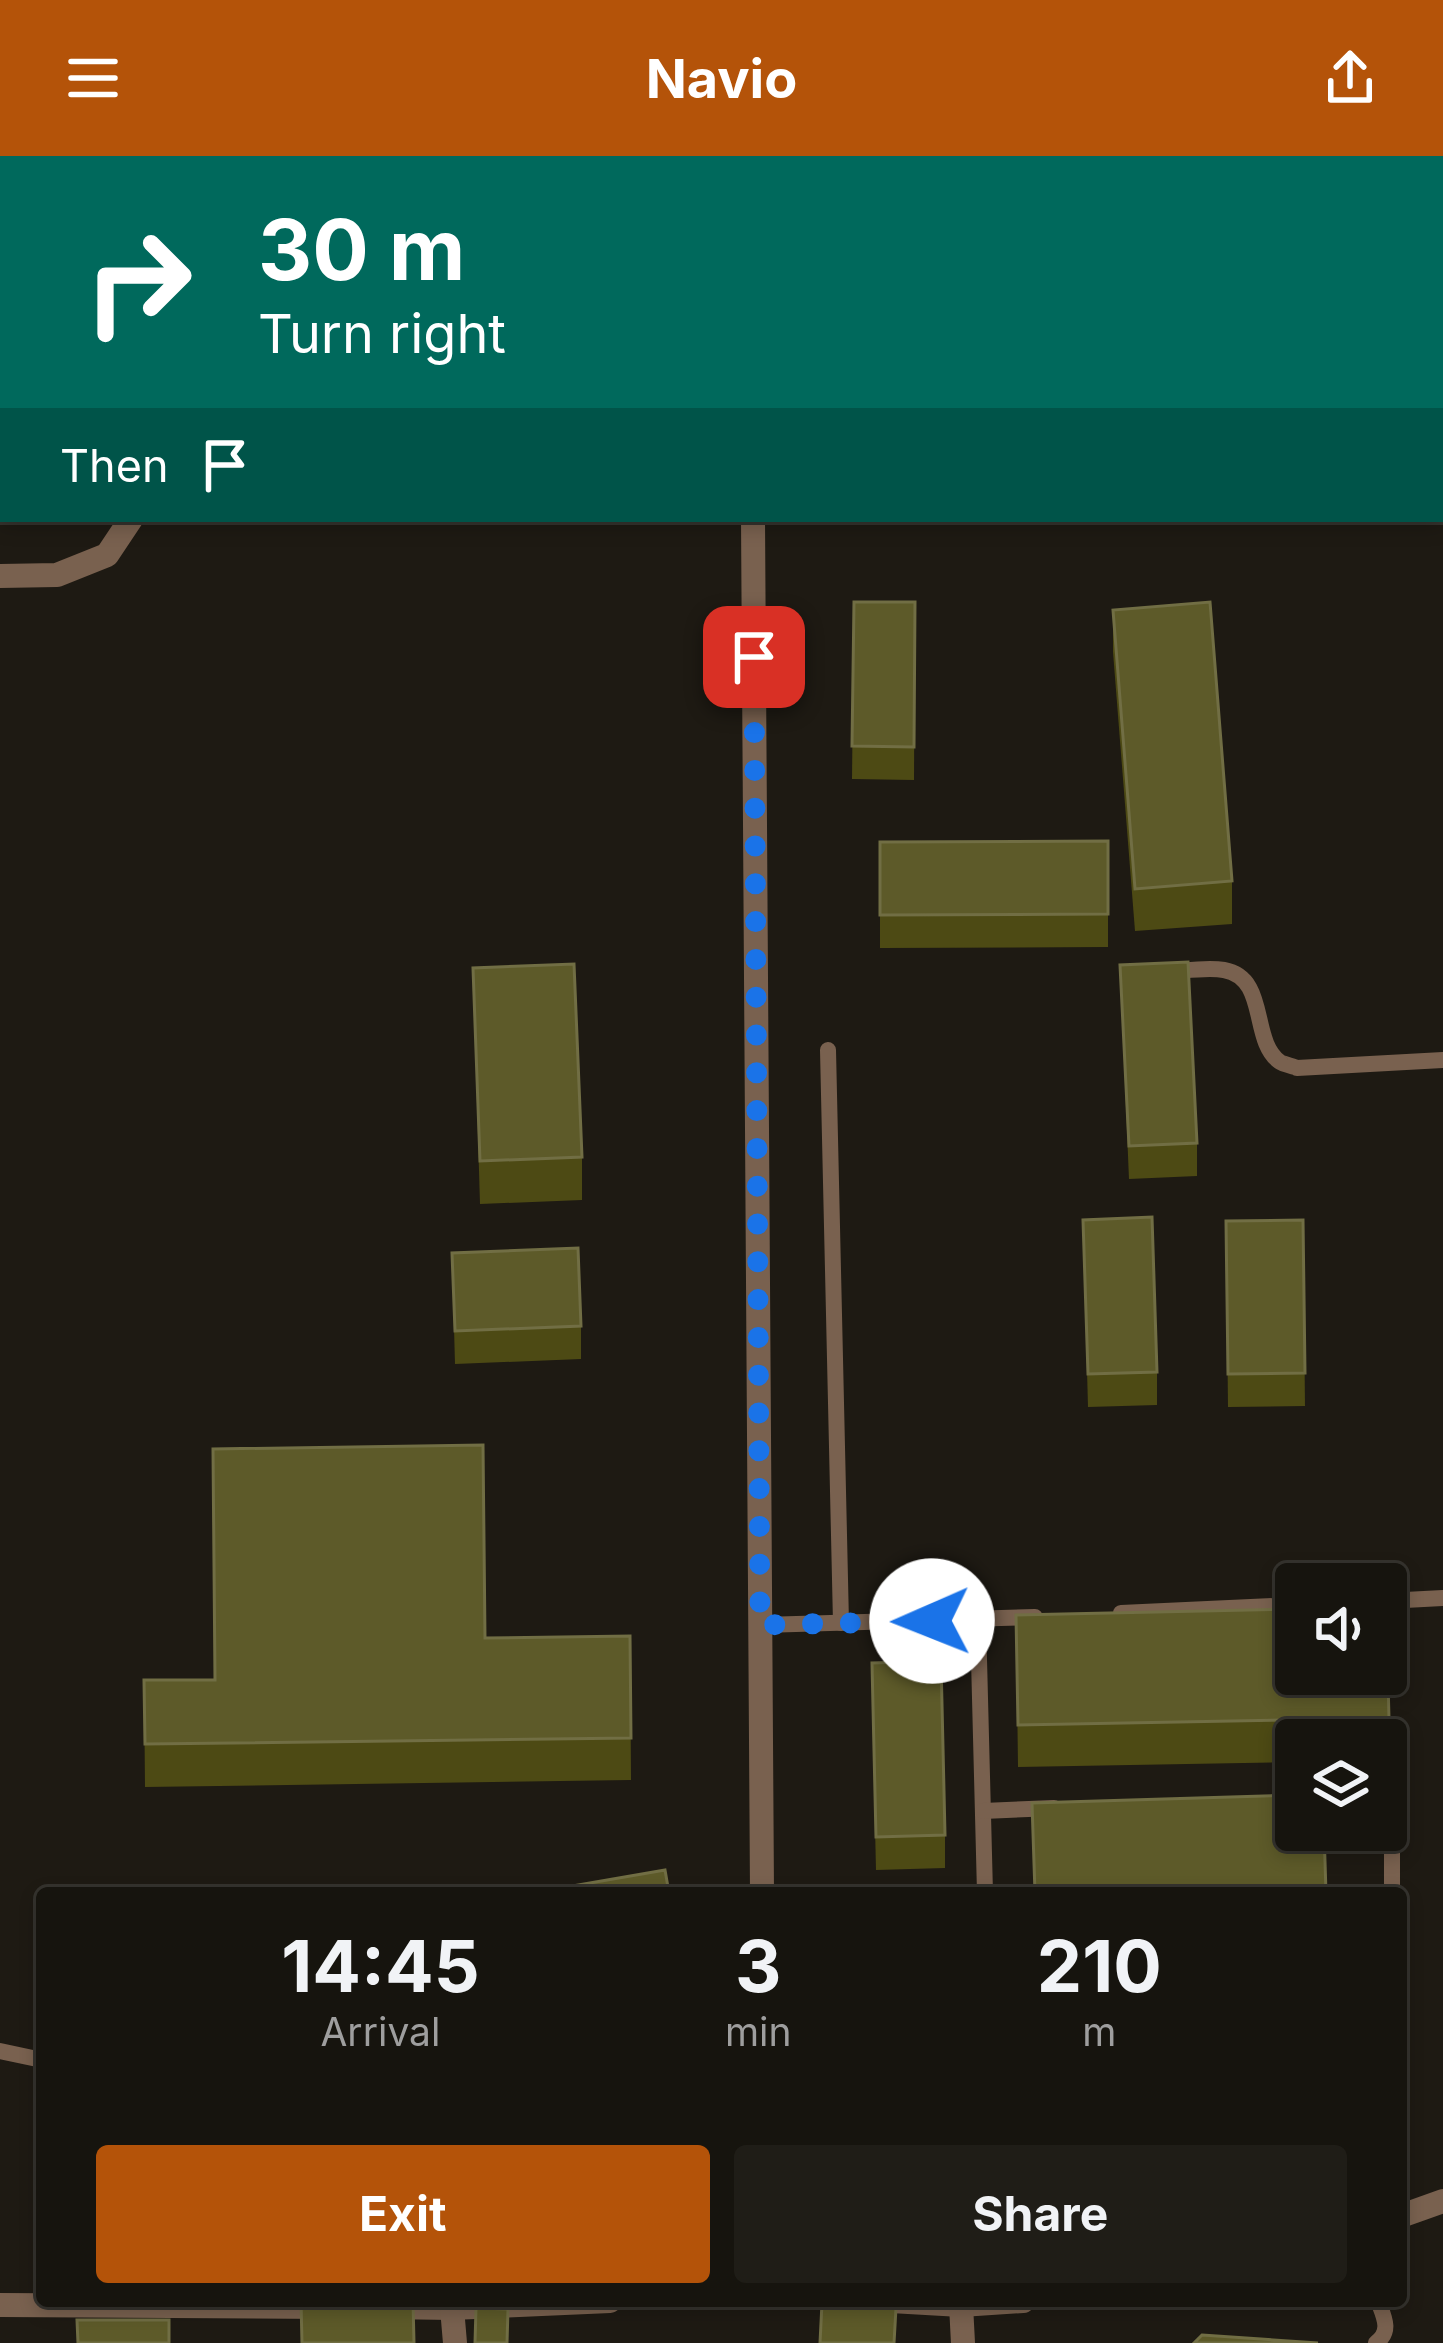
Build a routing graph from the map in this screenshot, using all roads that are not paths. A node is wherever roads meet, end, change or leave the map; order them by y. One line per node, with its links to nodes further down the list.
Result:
1 (129, 522): 3 (street)
2 (753, 522): 14 (street)
3 (0, 576)
4 (1153, 973): 6 (lane)
5 (828, 1050): 13 (lane)
6 (1443, 1060)
7 (1443, 1598): 8 (lane)
8 (1407, 1600)
9 (1275, 1606): 10 (lane)
10 (1091, 1615)
11 (1046, 1617): 12 (lane)
12 (978, 1620): 13 (lane); 16 (lane)
13 (841, 1623): 14 (lane)
14 (760, 1625): 18 (street)
15 (1072, 1807): 16 (lane)
16 (983, 1811): 19 (lane)
17 (1392, 1851): 20 (lane)
18 (762, 1887)
19 (985, 1887)
20 (1392, 1887)
21 (0, 2051): 22 (lane)
22 (36, 2059)
23 (1443, 2201): 24 (street)
24 (1407, 2214)
25 (0, 2305): 26 (street)
26 (36, 2305)
27 (301, 2307): 31 (street)
28 (475, 2307): 31 (street)
29 (961, 2307): 33 (street)
30 (1380, 2307): 34 (lane)
31 (452, 2308): 32 (street)
32 (455, 2343)
33 (963, 2343)
34 (1376, 2343)

